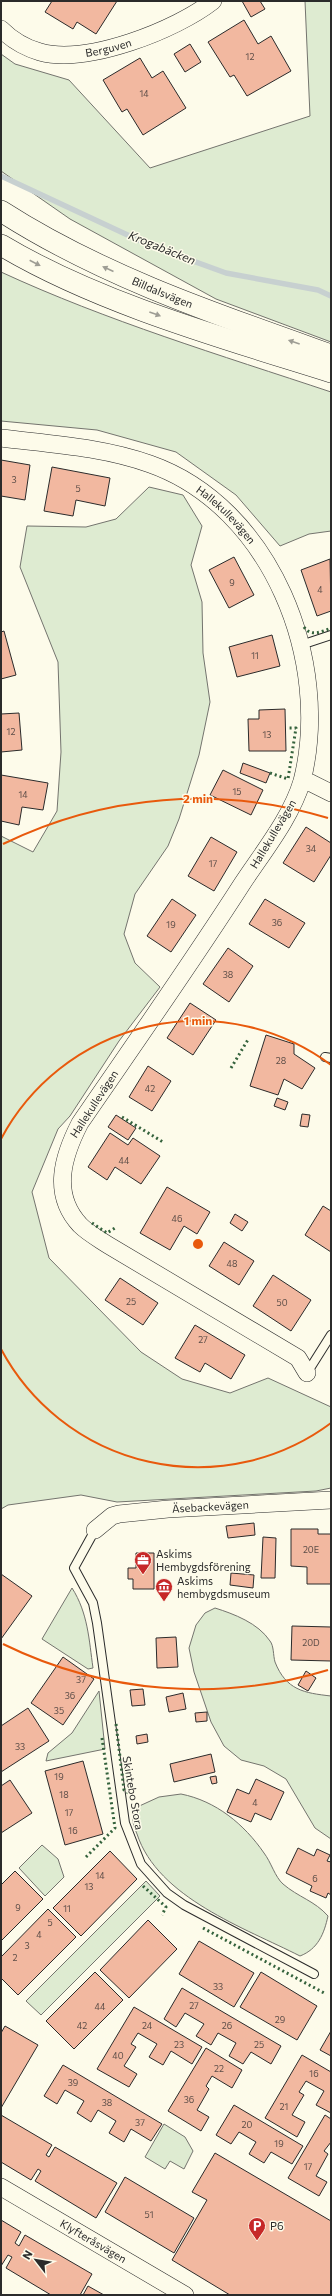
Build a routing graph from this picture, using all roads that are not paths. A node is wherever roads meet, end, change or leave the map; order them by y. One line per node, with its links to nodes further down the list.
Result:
1 (213, 1): 2 (street, Berguven)
2 (1, 29)
3 (1, 211): 5 (street, Billdalsvägen, one-way to 3)
4 (1, 245): 6 (street, Billdalsvägen, one-way to 6)
5 (331, 355)
6 (331, 372)
7 (1, 438): 9 (street, Hallekullevägen)
8 (331, 636): 9 (lane)
9 (301, 645): 10 (street, Hallekullevägen)
10 (302, 782): 11 (street); 13 (street, Hallekullevägen)
11 (331, 793)
12 (331, 1335): 13 (lane)
13 (308, 1374)
14 (331, 1500): 15 (street, Äsebackevägen)
15 (95, 1530): 16 (lane, Skintebo Stora)
16 (314, 1974)
17 (1, 2187): 18 (street, Klyfteråsvägen)
18 (185, 2295)

